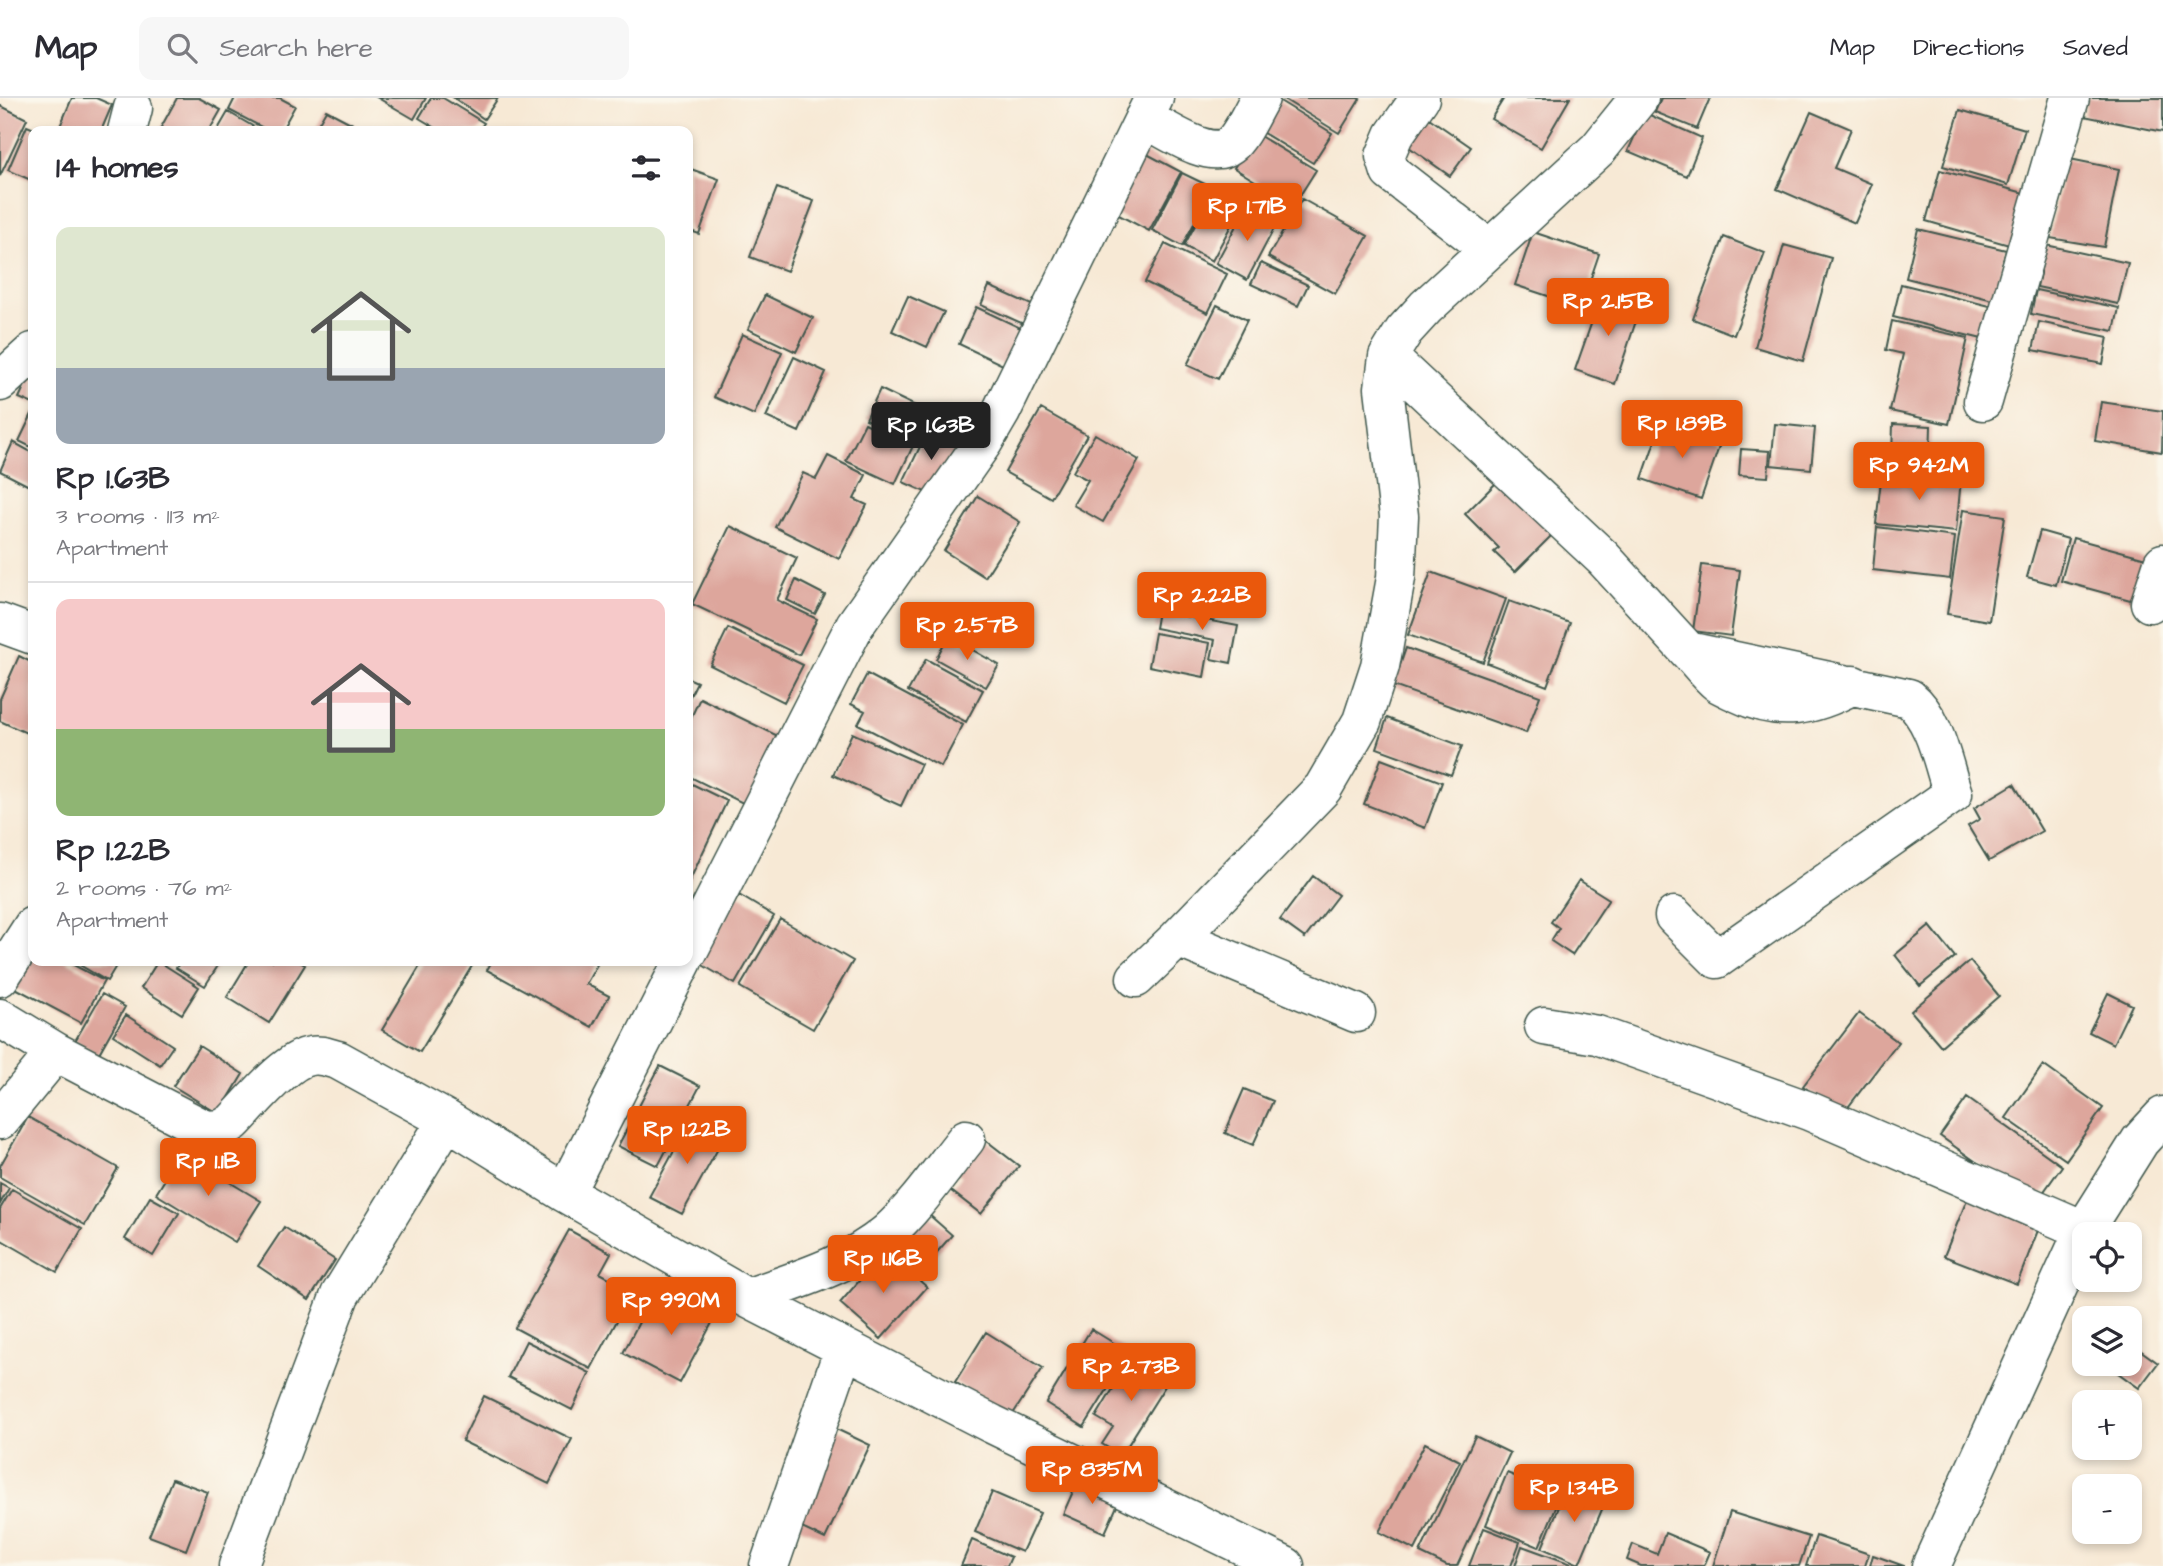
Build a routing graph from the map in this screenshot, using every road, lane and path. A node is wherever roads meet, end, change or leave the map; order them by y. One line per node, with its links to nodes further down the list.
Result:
1 (1260, 98): 5 (street)
2 (1420, 98): 6 (street)
3 (1639, 98): 6 (street)
4 (2070, 98): 10 (street)
5 (1149, 108): 16 (street)
6 (1488, 248): 8 (street)
7 (28, 357): 9 (street)
8 (1388, 357): 13 (street); 15 (street)
9 (0, 382)
10 (1983, 401)
11 (2163, 563): 12 (street)
12 (2150, 603)
13 (1674, 916)
14 (28, 934): 18 (street)
15 (1178, 938): 19 (street); 20 (street)
16 (693, 942)
17 (680, 966): 28 (street)
18 (0, 977)
19 (1136, 978)
20 (1356, 1013)
21 (0, 1018): 23 (street)
22 (1544, 1026): 30 (street)
23 (56, 1052): 25 (street); 26 (street)
24 (2163, 1115): 29 (street)
25 (0, 1120)
26 (447, 1120): 28 (street); 34 (street)
27 (966, 1139): 32 (street)
28 (565, 1193): 32 (street)
29 (2089, 1222)
30 (2072, 1225)
31 (2072, 1256): 37 (street)
32 (747, 1298): 33 (street)
33 (844, 1348): 35 (street); 36 (street)
34 (238, 1566)
35 (769, 1566)
36 (1285, 1566)
37 (1931, 1566)

